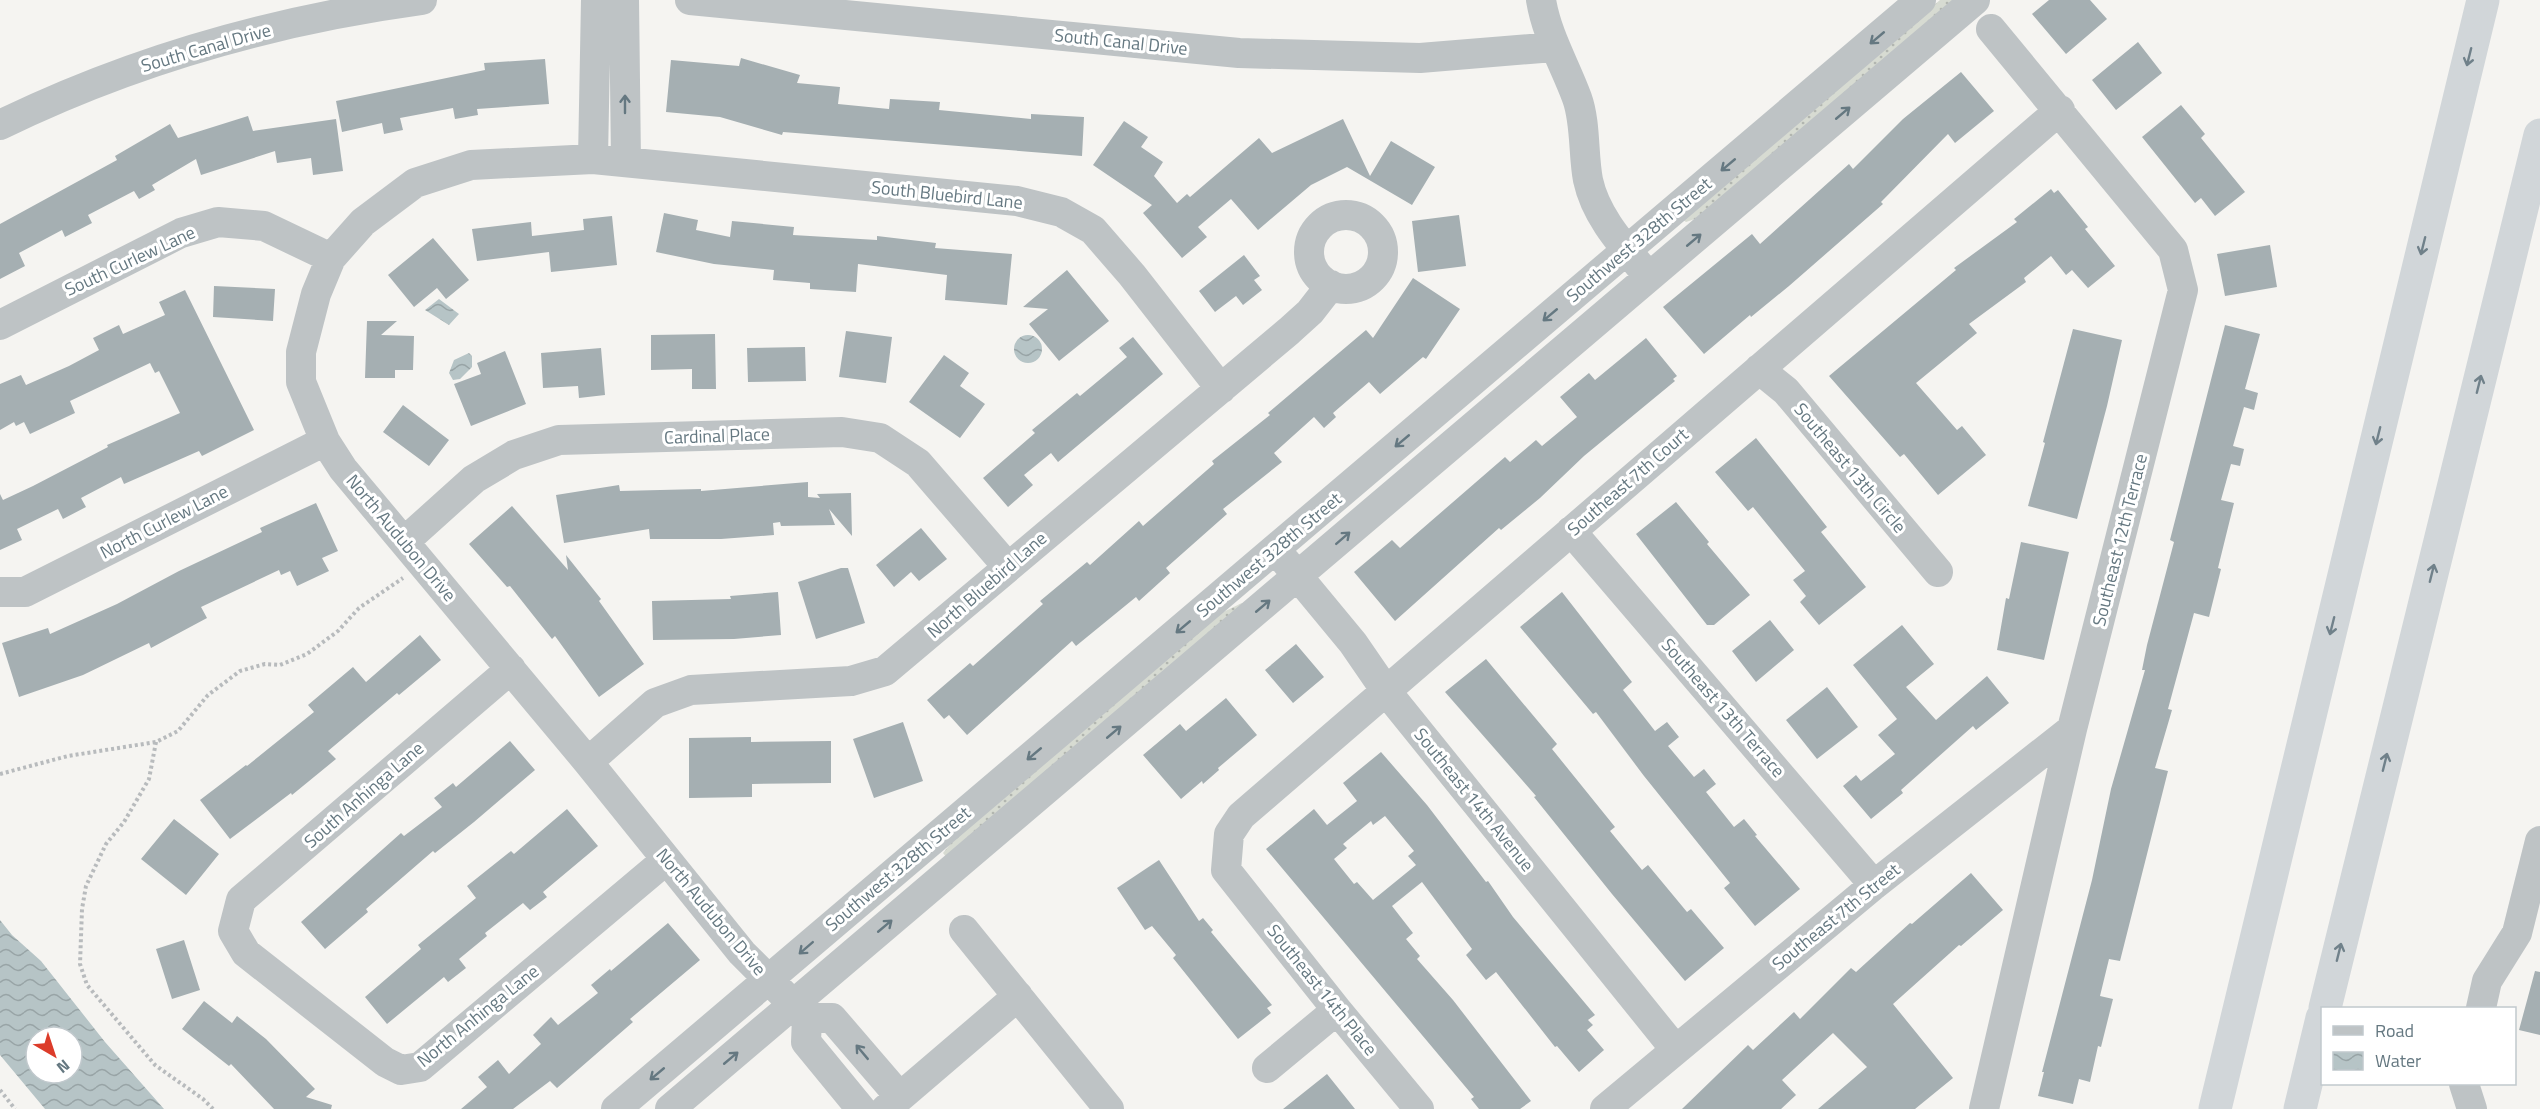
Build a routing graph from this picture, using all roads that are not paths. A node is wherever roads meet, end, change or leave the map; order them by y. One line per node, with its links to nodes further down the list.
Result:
1 (422, 0): 12 (street, South Canal Drive)
2 (596, 0): 14 (street)
3 (624, 0): 15 (street, one-way to 3)
4 (690, 0): 10 (street, South Canal Drive)
5 (1541, 0): 10 (street)
6 (1921, 0): 16 (street, Southwest 328th Street, one-way to 16)
7 (1975, 0): 18 (street, Southwest 328th Street, one-way to 7)
8 (2483, 0): 60 (highway, one-way to 60)
9 (1991, 29): 11 (street, Southeast 12th Terrace)
10 (1554, 47): 16 (street)
11 (2060, 110): 21 (street, Southeast 7th Court); 33 (street, Southeast 12th Terrace)
12 (0, 126)
13 (2540, 135): 44 (highway, one-way to 13)
14 (593, 159): 15 (street, South Bluebird Lane); 17 (street, North Audubon Drive)
15 (626, 162): 22 (street, South Bluebird Lane)
16 (1627, 250): 18 (street); 26 (street, Southwest 328th Street, one-way to 26)
17 (331, 258): 20 (street, South Curlew Lane); 23 (street, North Audubon Drive)
18 (1650, 278): 29 (street, Southwest 328th Street, one-way to 18)
19 (1331, 285): 22 (street, North Bluebird Lane)
20 (0, 325)
21 (1759, 369): 24 (street, Southeast 7th Court); 28 (street, Southeast 13th Circle)
22 (1221, 389): 27 (street, North Bluebird Lane)
23 (326, 441): 25 (street, North Audubon Drive); 30 (street, North Curlew Lane)
24 (1571, 531): 32 (street, Southeast 7th Court); 38 (street, Southeast 13th Terrace)
25 (405, 542): 27 (street, Cardinal Place); 31 (street, North Audubon Drive)
26 (1275, 549): 29 (street, Southeast 14th Avenue); 42 (street, Southwest 328th Street, one-way to 42)
27 (1007, 566): 34 (street, North Bluebird Lane)
28 (1938, 572)
29 (1299, 576): 32 (street, Southeast 14th Avenue); 47 (street, Southwest 328th Street, one-way to 29)
30 (0, 592)
31 (511, 669): 34 (street, North Audubon Drive); 40 (street, South Anhinga Lane)
32 (1386, 691): 37 (street, Southeast 7th Court); 49 (street, Southeast 14th Avenue)
33 (2072, 729): 38 (street, Southeast 7th Street); 59 (street, Southeast 12th Terrace)
34 (588, 762): 36 (street, North Audubon Drive)
35 (2540, 841): 41 (street)
36 (666, 860): 40 (street, North Anhinga Lane); 42 (street, North Audubon Drive)
37 (1226, 870): 46 (street, Southeast 14th Place)
38 (1874, 885): 49 (street, Southeast 7th Street)
39 (964, 930): 43 (street)
40 (233, 931)
41 (2528, 935): 45 (street)
42 (768, 979): 47 (street, North Audubon Drive); 53 (street, Southwest 328th Street, one-way to 53)
43 (1018, 996): 52 (street); 56 (street)
44 (2325, 1007)
45 (2481, 1007)
46 (1337, 1010): 50 (street); 57 (street, Southeast 14th Place)
47 (800, 1012): 52 (street, one-way to 47); 54 (street, Southwest 328th Street, one-way to 47); 55 (street)
48 (2321, 1022): 61 (highway)
49 (1676, 1049): 58 (street, Southeast 7th Street)
50 (1267, 1068)
51 (2465, 1085): 62 (street)
52 (893, 1103)
53 (616, 1109)
54 (670, 1109)
55 (861, 1109)
56 (1109, 1109)
57 (1419, 1109)
58 (1605, 1109)
59 (1984, 1109)
60 (2216, 1109)
61 (2300, 1109)
62 (2472, 1109)

